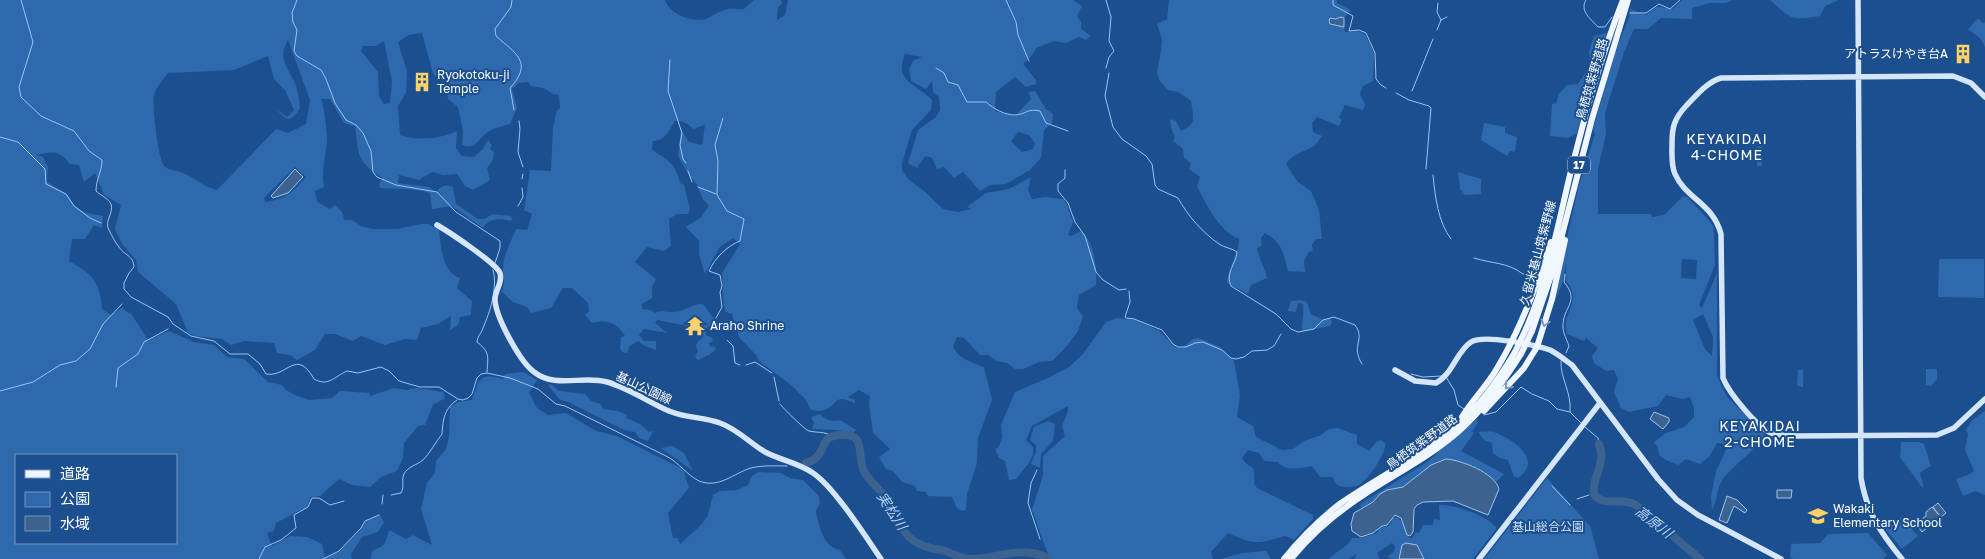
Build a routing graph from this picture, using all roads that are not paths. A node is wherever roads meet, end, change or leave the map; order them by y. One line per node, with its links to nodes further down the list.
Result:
1 (1623, 0): 6 (main road, 久留米基山筑紫野線 / 17)
2 (1628, 0): 6 (main road, 鳥栖筑紫野道路 / 17)
3 (1858, 0): 4 (street)
4 (1858, 77): 5 (street); 14 (street); 14 (street)
5 (1985, 96)
6 (1566, 206): 8 (main road); 9 (main road, one-way to 9); 13 (main road, 鳥栖筑紫野道路 / 17, bridge)
7 (437, 225): 15 (street, 基山公園線)
8 (1510, 342): 9 (street); 10 (street); 13 (main road)
9 (1537, 347): 12 (street); 13 (main road, one-way to 13)
10 (1395, 370)
11 (1985, 400): 14 (street)
12 (1600, 403): 18 (street); 19 (street)
13 (1458, 429): 16 (main road, 17); 17 (main road, 鳥栖筑紫野道路 / 17)
14 (1861, 436): 20 (street)
15 (881, 559)
16 (1284, 559)
17 (1291, 559)
18 (1479, 559)
19 (1781, 559)
20 (1902, 559)

